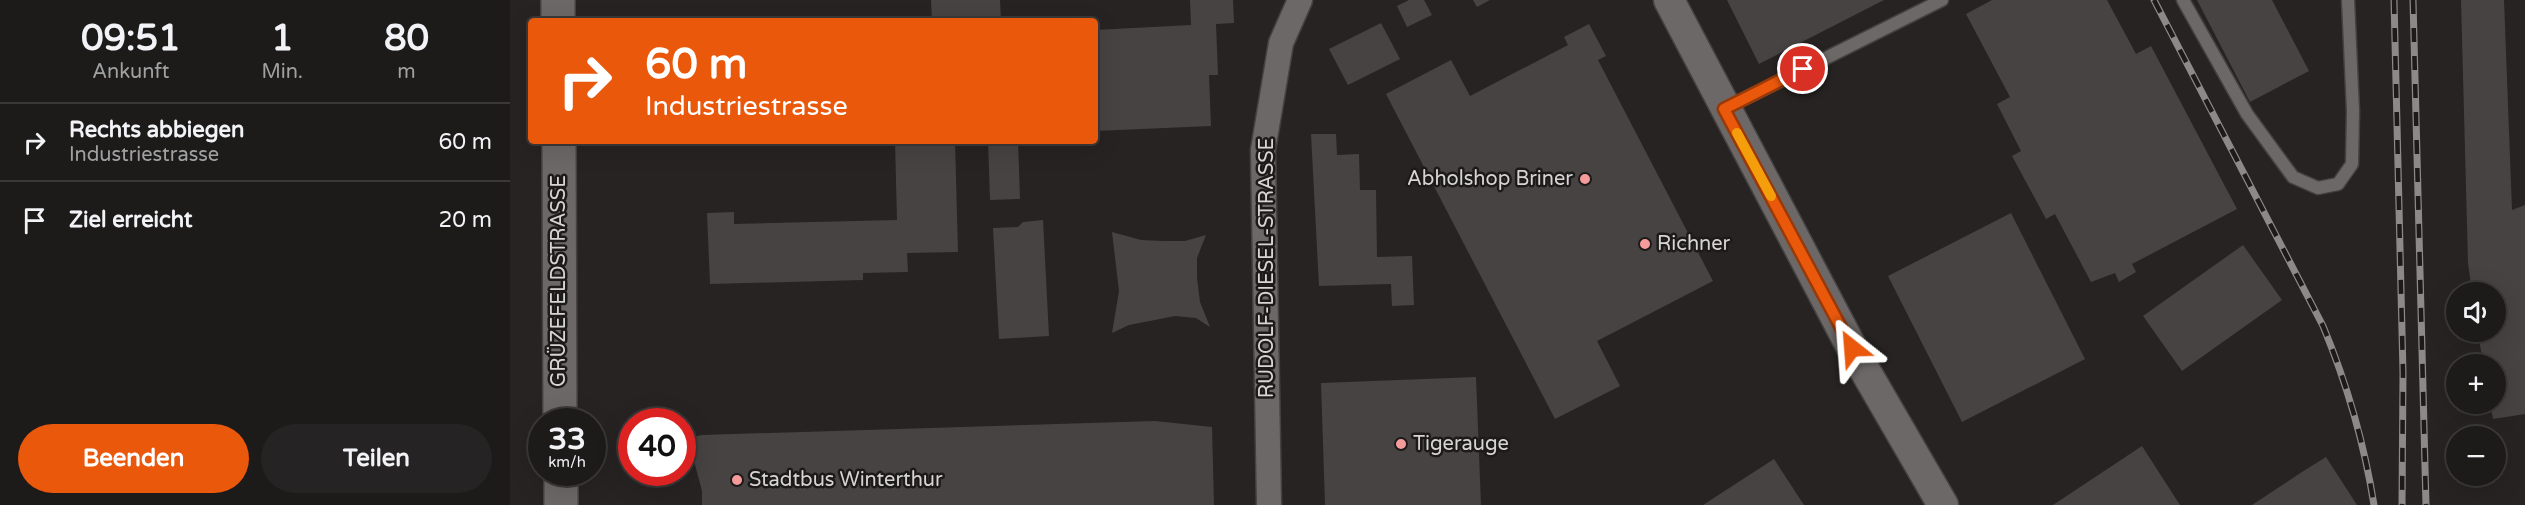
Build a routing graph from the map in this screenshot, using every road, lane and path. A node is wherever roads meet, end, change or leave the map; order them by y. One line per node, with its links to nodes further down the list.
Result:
1 (558, 0): 7 (main road)
2 (1300, 0): 13 (street, RUDOLF-DIESEL-STRASSE)
3 (1669, 0): 8 (street)
4 (1942, 0): 8 (lane)
5 (2183, 0): 6 (lane)
6 (2348, 0)
7 (558, 18)
8 (1724, 109): 14 (street)
9 (559, 144): 10 (main road, GRÜZEFELDSTRASSE)
10 (560, 408)
11 (561, 486): 12 (main road)
12 (561, 505)
13 (1269, 505)
14 (1943, 505)

